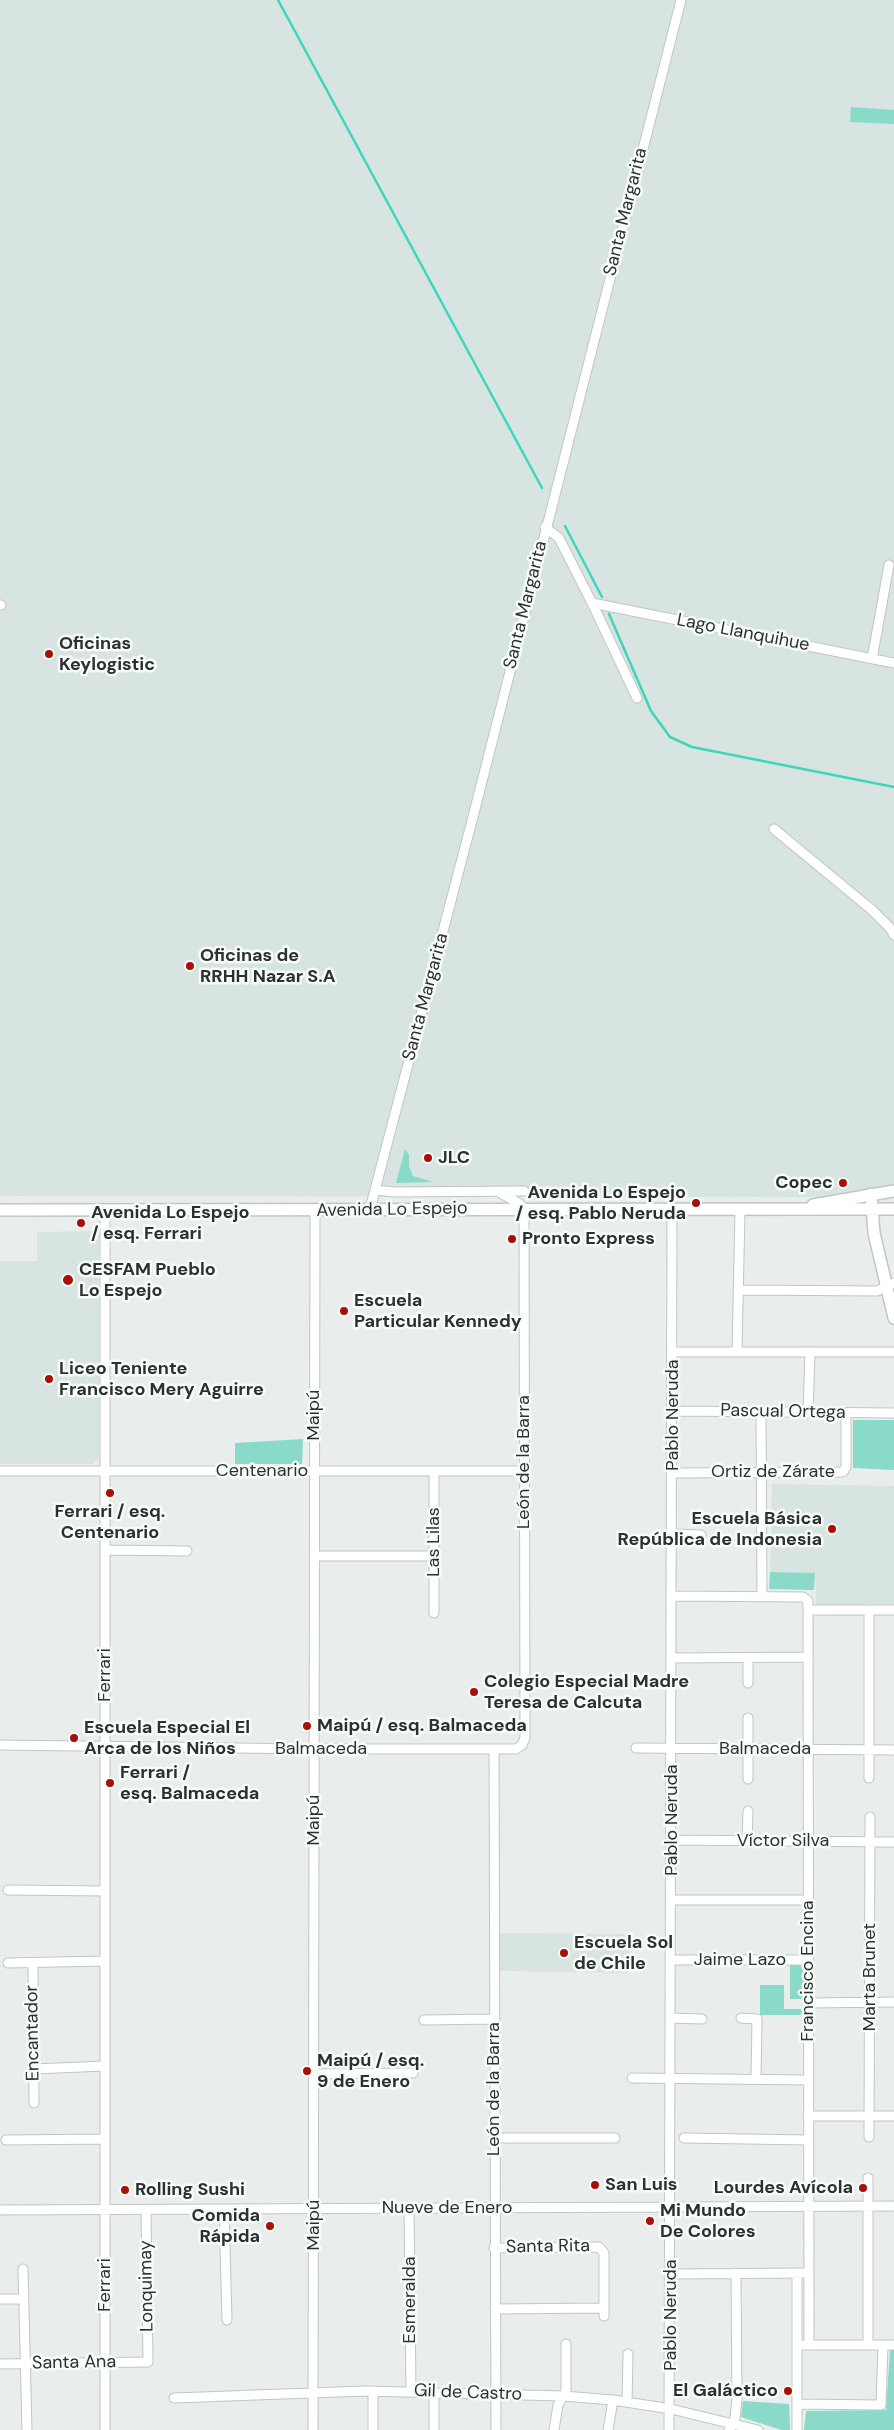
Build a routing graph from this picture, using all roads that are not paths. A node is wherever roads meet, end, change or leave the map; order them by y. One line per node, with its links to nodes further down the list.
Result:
1 (681, 0): 2 (street, Santa Margarita)
2 (545, 527): 4 (street); 10 (street, Santa Margarita)
3 (889, 565): 5 (street)
4 (592, 603): 5 (street, Lago Llanquihue); 7 (street)
5 (872, 659): 6 (street, Lago Llanquihue)
6 (894, 663)
7 (637, 698)
8 (774, 829): 9 (street)
9 (894, 935)
10 (376, 1190): 11 (street, Avenida Lo Espejo); 15 (street, Santa Margarita)
11 (497, 1191): 12 (street, Avenida Lo Espejo); 19 (street)
12 (524, 1191)
13 (894, 1191): 14 (main road, Avenida Lo Espejo)
14 (871, 1194): 22 (main road, Avenida Lo Espejo); 23 (main road)
15 (370, 1209): 19 (main road, Avenida Lo Espejo); 24 (main road, Avenida Lo Espejo)
16 (894, 1209): 23 (main road, Avenida Lo Espejo)
17 (0, 1210): 18 (main road, Avenida Lo Espejo)
18 (105, 1210): 24 (main road, Avenida Lo Espejo); 38 (street, Ferrari)
19 (524, 1210): 20 (main road, Avenida Lo Espejo); 41 (street, León de la Barra)
20 (672, 1210): 21 (main road, Avenida Lo Espejo); 28 (street, Pablo Neruda)
21 (740, 1210): 22 (main road, Avenida Lo Espejo); 26 (street)
22 (784, 1210): 23 (main road, Avenida Lo Espejo)
23 (872, 1210): 25 (main road)
24 (315, 1211): 39 (street, Maipú)
25 (891, 1285): 26 (street); 27 (main road)
26 (738, 1290): 29 (street)
27 (894, 1318)
28 (673, 1352): 29 (street); 32 (street, Pablo Neruda)
29 (737, 1352): 30 (street)
30 (810, 1352): 31 (street); 34 (street)
31 (894, 1352)
32 (672, 1411): 33 (street, Pascual Ortega); 43 (street, Pablo Neruda)
33 (762, 1412): 34 (street, Pascual Ortega); 42 (street)
34 (808, 1413): 35 (street, Pascual Ortega)
35 (846, 1413): 36 (street, Pascual Ortega); 42 (street, Ortiz de Zárate)
36 (894, 1413)
37 (0, 1471): 38 (street, Centenario)
38 (105, 1471): 39 (street, Centenario); 46 (street, Ferrari)
39 (314, 1471): 40 (street, Centenario); 48 (street, Maipú)
40 (434, 1471): 41 (street, Centenario); 49 (street, Las Lilas)
41 (523, 1471): 63 (street, León de la Barra)
42 (762, 1472): 43 (street, Ortiz de Zárate); 51 (street)
43 (672, 1473): 44 (street, Pablo Neruda)
44 (673, 1534): 45 (street); 50 (street, Pablo Neruda)
45 (702, 1535)
46 (105, 1550): 47 (street); 62 (street, Ferrari)
47 (187, 1551)
48 (314, 1556): 49 (street); 69 (street, Maipú)
49 (434, 1556): 55 (street, Las Lilas)
50 (673, 1596): 51 (street); 56 (street, Pablo Neruda)
51 (762, 1597): 52 (street, Francisco Encina)
52 (808, 1610): 53 (street); 58 (street, Francisco Encina)
53 (869, 1610): 54 (street); 70 (street)
54 (894, 1610)
55 (434, 1613)
56 (673, 1658): 57 (street); 66 (street, Pablo Neruda)
57 (748, 1658): 58 (street); 59 (street)
58 (808, 1658): 68 (street, Francisco Encina)
59 (748, 1683)
60 (748, 1718): 67 (street)
61 (0, 1745): 62 (street, Balmaceda)
62 (105, 1747): 69 (street, Balmaceda); 82 (street, Ferrari)
63 (521, 1747): 65 (street, Balmaceda)
64 (636, 1748): 66 (street, Balmaceda)
65 (494, 1749): 69 (street, Balmaceda); 95 (street, León de la Barra)
66 (673, 1749): 67 (street, Balmaceda); 76 (street, Pablo Neruda)
67 (748, 1749): 68 (street, Balmaceda); 73 (street)
68 (808, 1749): 70 (street, Balmaceda); 78 (street, Francisco Encina)
69 (314, 1750): 101 (street, Maipú)
70 (869, 1750): 71 (street, Balmaceda); 72 (street)
71 (894, 1750)
72 (869, 1778)
73 (748, 1779)
74 (748, 1812): 77 (street)
75 (870, 1817): 79 (street, Marta Brunet)
76 (672, 1840): 77 (street, Víctor Silva); 83 (street, Pablo Neruda)
77 (748, 1841): 78 (street, Víctor Silva)
78 (808, 1841): 79 (street, Víctor Silva); 84 (street, Francisco Encina)
79 (870, 1842): 80 (street, Víctor Silva); 90 (street, Marta Brunet)
80 (894, 1842)
81 (8, 1890): 82 (street)
82 (105, 1891): 87 (street, Ferrari)
83 (672, 1900): 84 (street); 85 (street, Pablo Neruda)
84 (808, 1900): 86 (street, Francisco Encina)
85 (672, 1960): 86 (street, Jaime Lazo); 93 (street, Pablo Neruda)
86 (809, 1960): 92 (street, Francisco Encina)
87 (105, 1961): 89 (street); 98 (street, Ferrari)
88 (8, 1963): 89 (street)
89 (33, 1963): 99 (street, Encantador)
90 (870, 2002): 91 (street); 92 (street); 108 (street, Marta Brunet)
91 (894, 2002)
92 (808, 2003): 105 (street, Francisco Encina)
93 (671, 2018): 96 (street); 103 (street, Pablo Neruda)
94 (741, 2018): 104 (street)
95 (494, 2019): 97 (street); 111 (street, León de la Barra)
96 (702, 2019)
97 (424, 2020)
98 (105, 2066): 99 (street); 114 (street, Ferrari)
99 (34, 2069): 106 (street, Encantador)
100 (413, 2073): 101 (street)
101 (314, 2074): 124 (street, Maipú)
102 (632, 2078): 103 (street)
103 (671, 2079): 104 (street); 121 (street, Pablo Neruda)
104 (756, 2079): 105 (street)
105 (808, 2080): 107 (street, Francisco Encina)
106 (34, 2103)
107 (808, 2116): 108 (street); 116 (street, Francisco Encina)
108 (869, 2116): 109 (street); 110 (street, Marta Brunet)
109 (894, 2116)
110 (869, 2137)
111 (494, 2138): 112 (street); 123 (street, León de la Barra)
112 (614, 2138)
113 (684, 2138): 116 (street)
114 (105, 2139): 115 (street); 126 (street, Ferrari)
115 (6, 2140)
116 (808, 2140): 118 (street, Francisco Encina)
117 (868, 2178): 119 (street)
118 (808, 2206): 119 (street, Nueve de Enero); 121 (street, Nueve de Enero); 133 (street, Francisco Encina)
119 (868, 2206): 120 (street, Nueve de Enero); 142 (street)
120 (894, 2206)
121 (670, 2207): 123 (street, Nueve de Enero); 134 (street, Pablo Neruda)
122 (409, 2208): 123 (street, Nueve de Enero); 124 (street, Nueve de Enero); 152 (street, Esmeralda)
123 (494, 2208): 129 (street, León de la Barra)
124 (314, 2209): 128 (street, Nueve de Enero); 151 (street, Maipú)
125 (0, 2210): 126 (street, Nueve de Enero)
126 (104, 2210): 127 (street, Nueve de Enero); 149 (street, Ferrari)
127 (146, 2210): 128 (street, Nueve de Enero); 146 (street, Lonquimay)
128 (224, 2210): 138 (street)
129 (494, 2248): 137 (street, León de la Barra); 137 (street, Santa Rita)
130 (23, 2269): 136 (street)
131 (736, 2273): 132 (street); 134 (street); 161 (street)
132 (797, 2273): 133 (street); 140 (street)
133 (808, 2273): 141 (street, Francisco Encina)
134 (670, 2274): 160 (street, Pablo Neruda)
135 (0, 2299): 136 (street)
136 (23, 2299): 148 (street)
137 (495, 2309): 154 (street, León de la Barra)
138 (227, 2320)
139 (566, 2344): 155 (street)
140 (797, 2345): 141 (street); 159 (street)
141 (808, 2345): 142 (street)
142 (868, 2345): 143 (street)
143 (883, 2345): 144 (street); 159 (street)
144 (894, 2345)
145 (628, 2354): 158 (street)
146 (148, 2362): 149 (street, Santa Ana)
147 (0, 2364): 148 (street, Santa Ana)
148 (25, 2364): 149 (street, Santa Ana); 162 (street)
149 (105, 2364): 163 (street, Ferrari)
150 (373, 2390): 151 (street, Gil de Castro); 152 (street, Gil de Castro); 165 (street)
151 (313, 2391): 156 (street, Gil de Castro); 164 (street, Maipú)
152 (411, 2391): 153 (street, Gil de Castro)
153 (434, 2392): 154 (street, Gil de Castro); 166 (street)
154 (496, 2394): 155 (street, Gil de Castro); 167 (street, León de la Barra)
155 (563, 2396): 157 (street, Gil de Castro); 168 (street)
156 (174, 2398)
157 (613, 2400): 158 (street, Gil de Castro); 169 (street)
158 (627, 2402): 160 (street, Gil de Castro)
159 (797, 2404): 172 (street)
160 (671, 2409): 161 (street, Gil de Castro); 170 (street, Pablo Neruda)
161 (730, 2426): 171 (street, Gil de Castro)
162 (27, 2430)
163 (105, 2430)
164 (313, 2430)
165 (373, 2430)
166 (434, 2430)
167 (496, 2430)
168 (554, 2430)
169 (608, 2430)
170 (670, 2430)
171 (758, 2430)
172 (797, 2430)

